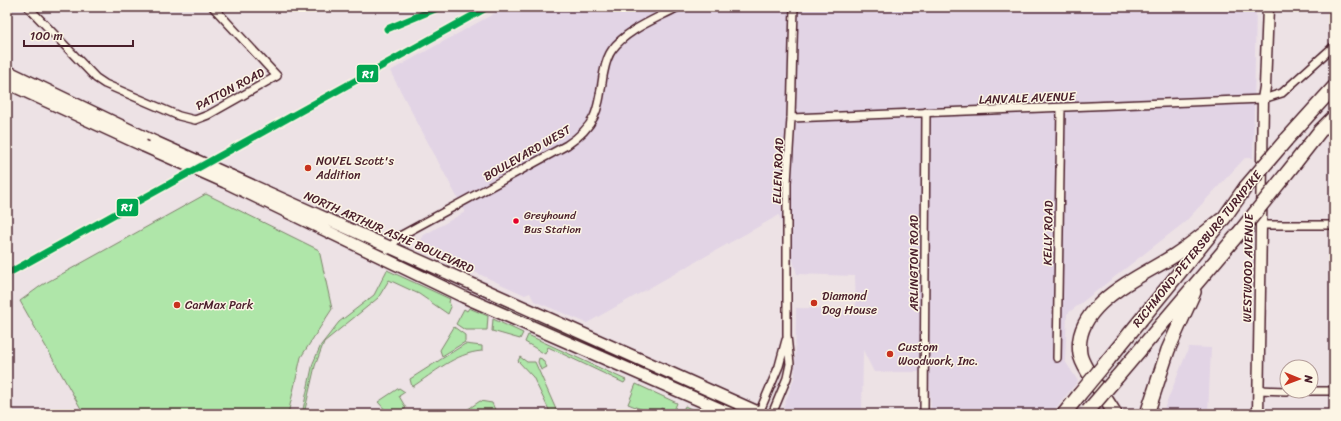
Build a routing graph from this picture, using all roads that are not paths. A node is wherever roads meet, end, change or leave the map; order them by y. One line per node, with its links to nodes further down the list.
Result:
1 (28, 7): 2 (street, PATTON ROAD)
2 (213, 7)
3 (678, 7): 21 (street, BOULEVARD WEST)
4 (794, 7): 15 (street, ELLEN ROAD)
5 (1262, 7): 11 (main road, WESTWOOD AVENUE)
6 (1268, 7): 11 (main road, WESTWOOD AVENUE)
7 (1334, 46): 11 (street, LANVALE AVENUE)
8 (7, 71): 16 (main road, NORTH ARTHUR ASHE BOULEVARD)
9 (7, 83): 16 (main road, NORTH ARTHUR ASHE BOULEVARD)
10 (1334, 87): 18 (highway, RICHMOND-PETERSBURG TURNPIKE, bridge)
11 (1263, 99): 12 (street, LANVALE AVENUE); 19 (main road, WESTWOOD AVENUE)
12 (1061, 108): 13 (street, LANVALE AVENUE); 25 (street, KELLY ROAD)
13 (926, 112): 15 (street, LANVALE AVENUE); 34 (street, ARLINGTON ROAD)
14 (1334, 117): 23 (highway, RICHMOND-PETERSBURG TURNPIKE, bridge)
15 (791, 118): 24 (street, ELLEN ROAD)
16 (150, 144): 17 (main road, NORTH ARTHUR ASHE BOULEVARD, bridge)
17 (228, 179): 21 (main road, NORTH ARTHUR ASHE BOULEVARD); 22 (main road, NORTH ARTHUR ASHE BOULEVARD)
18 (1224, 218): 35 (highway, RICHMOND-PETERSBURG TURNPIKE, bridge); 36 (highway)
19 (1261, 225): 20 (street); 26 (main road, WESTWOOD AVENUE)
20 (1334, 225)
21 (390, 247): 22 (street, BOULEVARD WEST); 32 (main road, NORTH ARTHUR ASHE BOULEVARD)
22 (384, 259): 31 (main road, NORTH ARTHUR ASHE BOULEVARD)
23 (1201, 276): 30 (highway, RICHMOND-PETERSBURG TURNPIKE, bridge); 37 (highway)
24 (787, 336): 32 (street, ELLEN ROAD); 33 (street, ELLEN ROAD)
25 (1057, 358)
26 (1259, 390): 27 (street); 38 (main road, WESTWOOD AVENUE)
27 (1279, 391)
28 (1319, 391): 29 (street)
29 (1334, 391)
30 (1087, 412)
31 (731, 414)
32 (760, 414)
33 (772, 414)
34 (924, 414)
35 (1064, 414)
36 (1115, 414)
37 (1147, 414)
38 (1258, 414)

